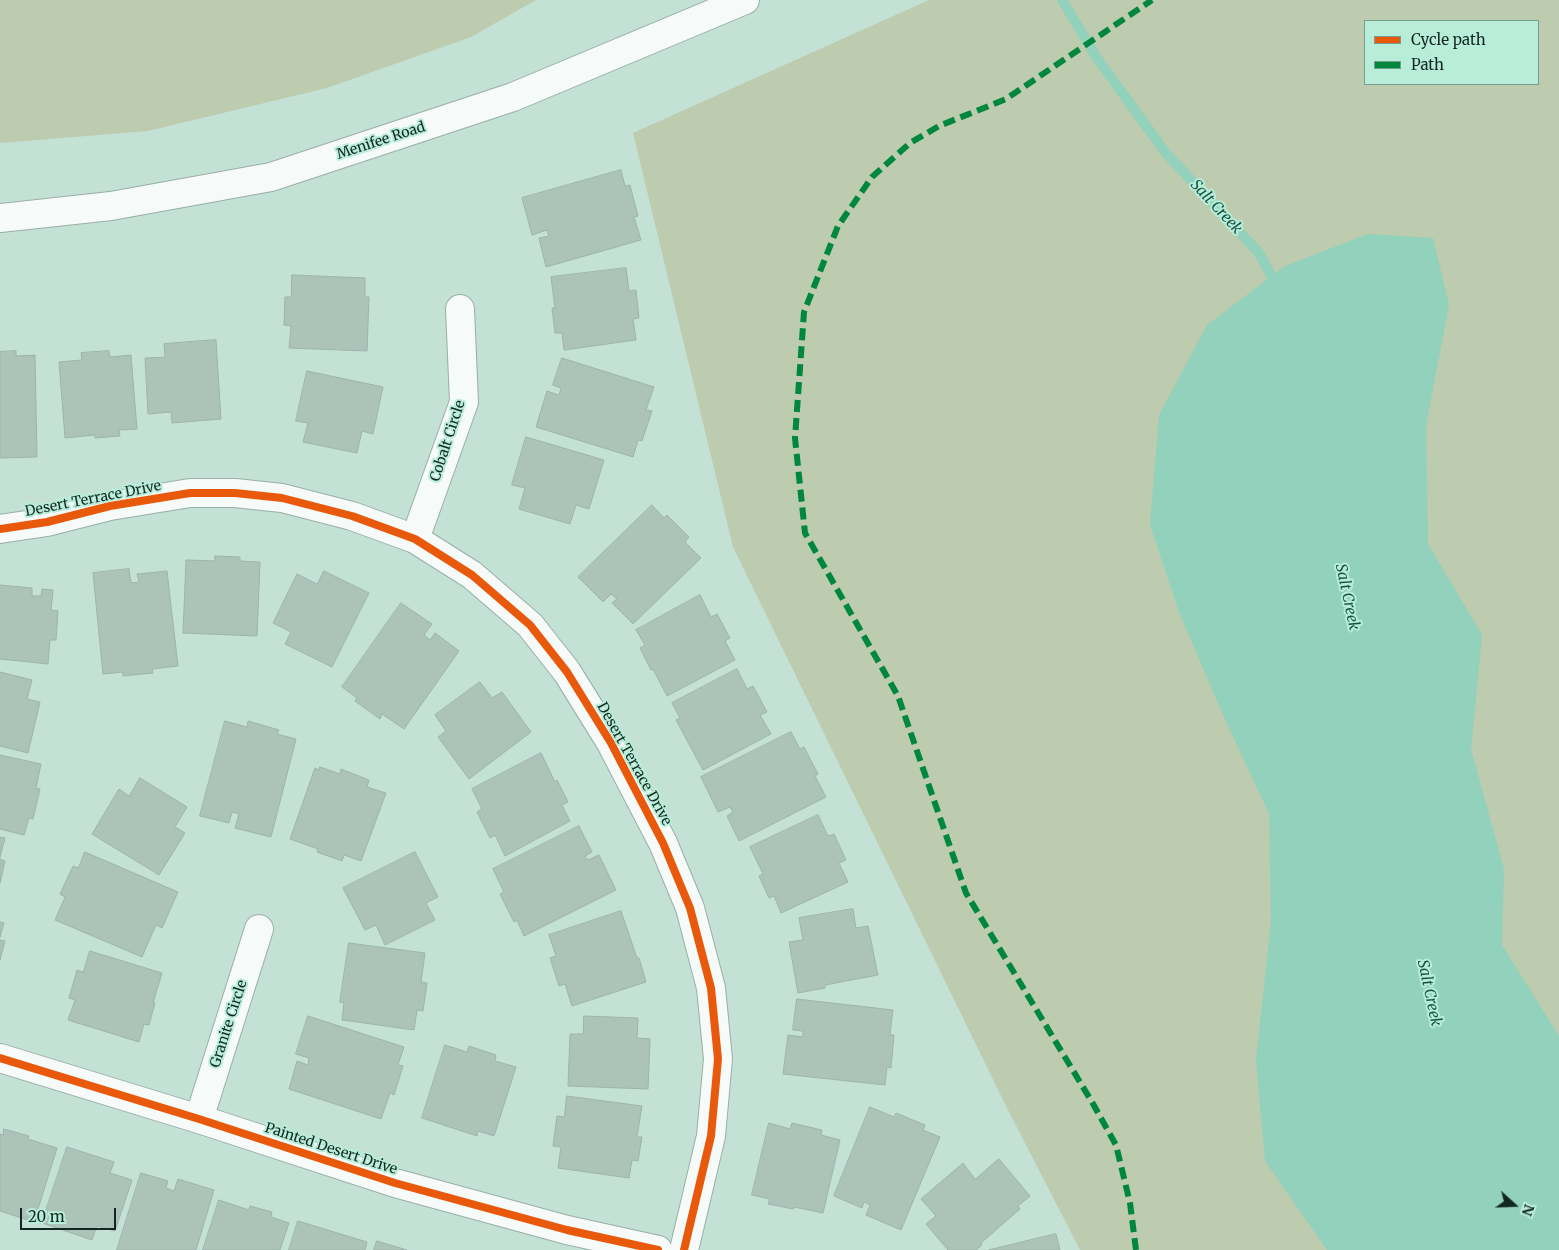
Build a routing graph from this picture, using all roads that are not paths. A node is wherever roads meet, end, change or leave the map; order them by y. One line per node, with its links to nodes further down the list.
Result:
1 (745, 0): 2 (street, Menifee Road)
2 (0, 218)
3 (460, 309): 5 (street, Cobalt Circle)
4 (0, 529): 5 (street, Desert Terrace Drive)
5 (415, 539): 10 (street, Desert Terrace Drive)
6 (259, 929): 8 (street, Granite Circle)
7 (0, 1058): 8 (street, Painted Desert Drive)
8 (199, 1119): 9 (street, Painted Desert Drive)
9 (658, 1250)
10 (684, 1250)

